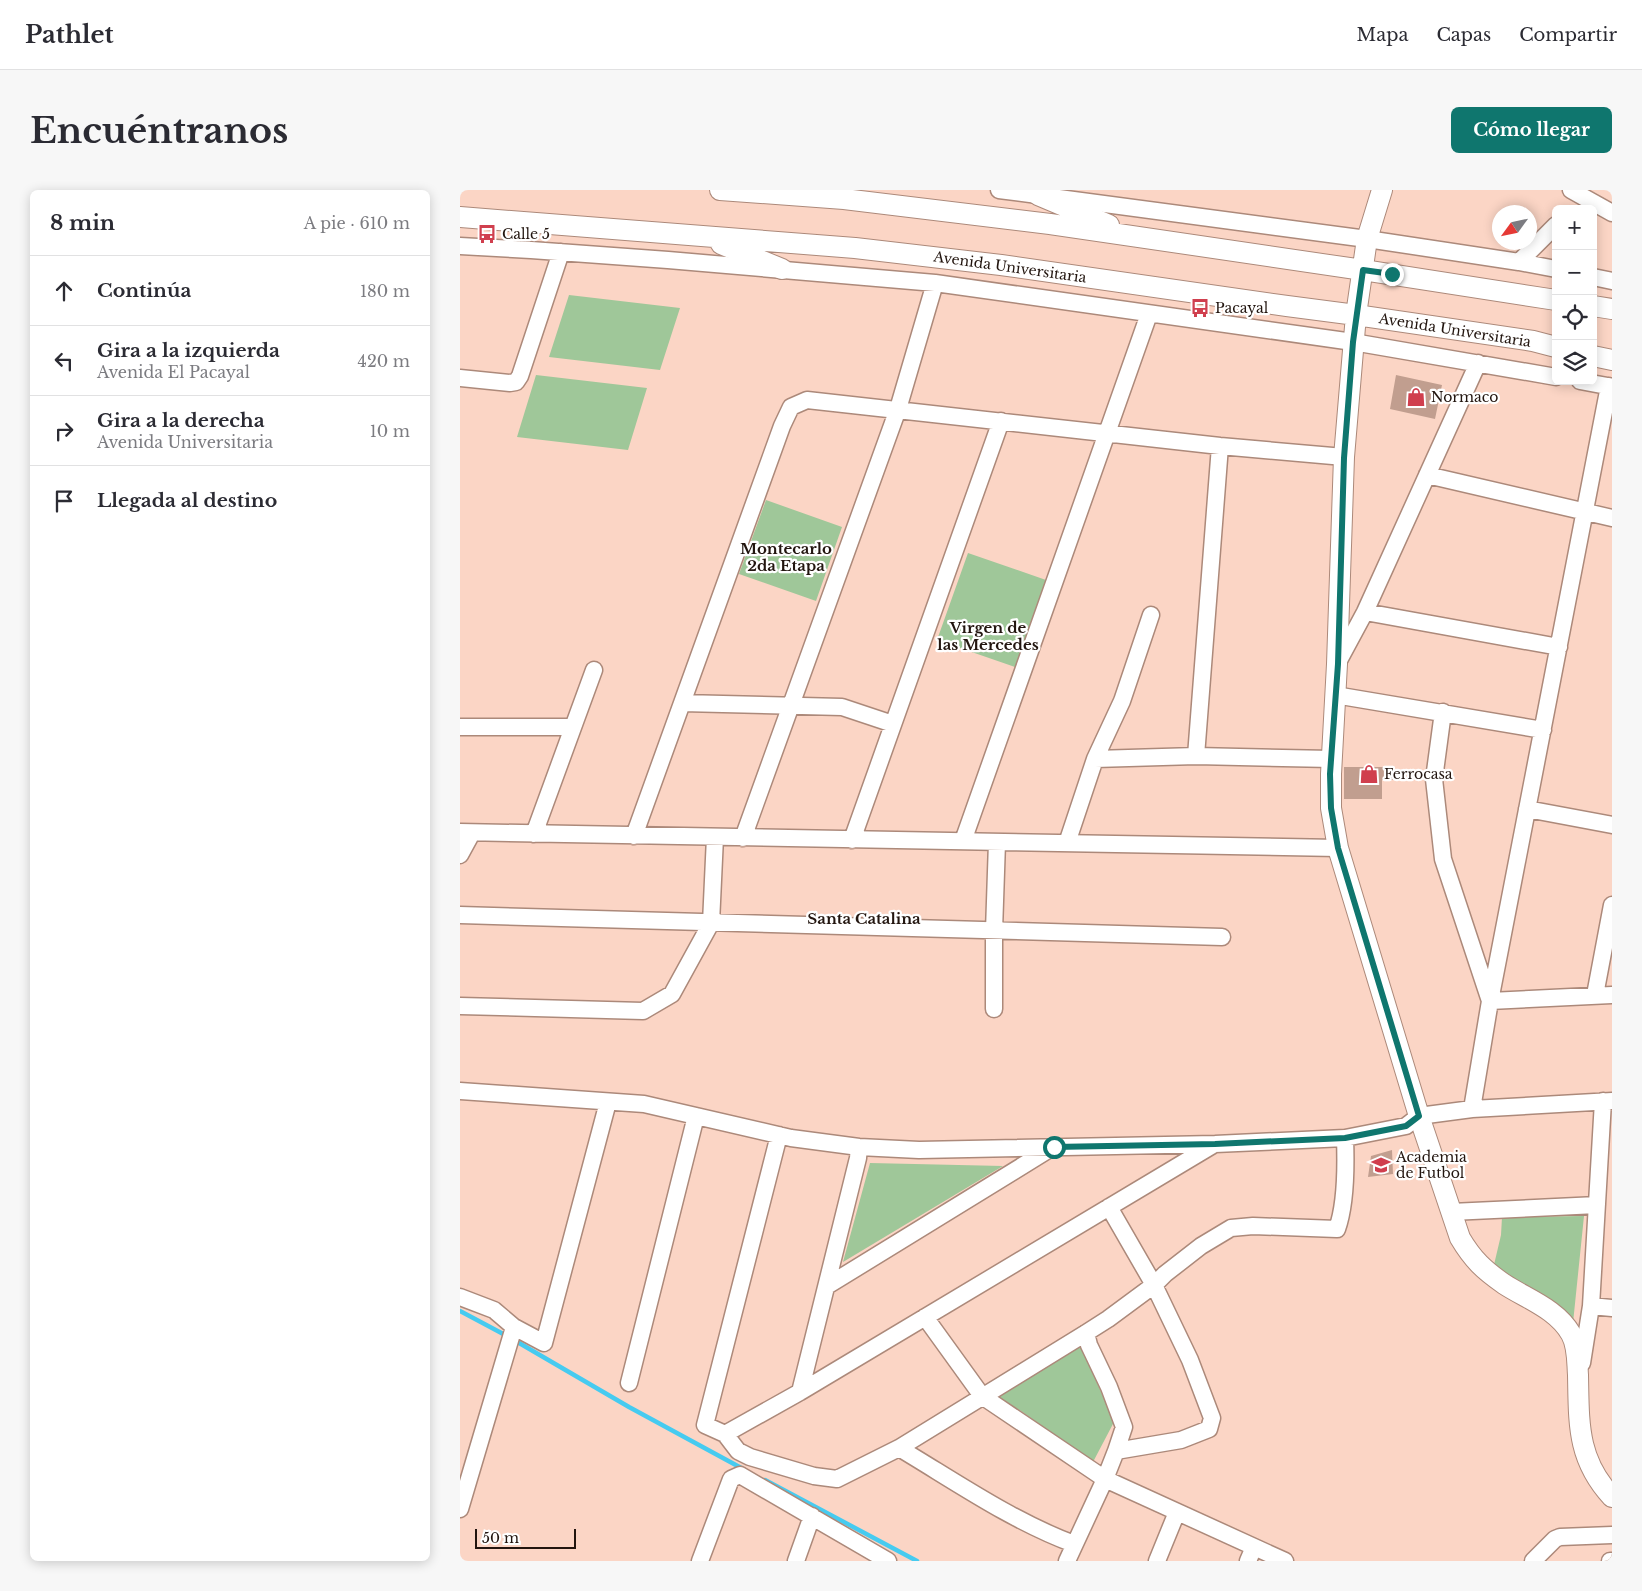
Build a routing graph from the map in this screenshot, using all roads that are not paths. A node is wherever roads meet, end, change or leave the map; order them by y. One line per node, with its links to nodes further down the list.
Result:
1 (720, 190): 10 (street)
2 (999, 190): 4 (street)
3 (1382, 190): 11 (street)
4 (1038, 195): 10 (street); 11 (street)
5 (1580, 196): 6 (street)
6 (1612, 213)
7 (460, 217): 9 (street, Avenida Universitaria)
8 (1552, 229): 14 (street)
9 (702, 236): 16 (street); 25 (street, Avenida Universitaria)
10 (1139, 237): 17 (street)
11 (1367, 239): 14 (street); 17 (street)
12 (460, 246): 13 (street)
13 (561, 252): 16 (street); 32 (street)
14 (1519, 262): 15 (street)
15 (1552, 268)
16 (782, 269): 20 (street)
17 (1363, 270): 21 (street); 25 (street)
18 (1597, 278): 19 (street)
19 (1612, 281)
20 (935, 283): 24 (street); 35 (street)
21 (1552, 299)
22 (1597, 307): 23 (street)
23 (1612, 309)
24 (1149, 314): 26 (street); 37 (street)
25 (1356, 315): 26 (street); 27 (street, Avenida Universitaria)
26 (1353, 342): 30 (street); 39 (street)
27 (1552, 346)
28 (1597, 357): 29 (street)
29 (1612, 360)
30 (1478, 363): 31 (street); 40 (street)
31 (1552, 376)
32 (460, 378)
33 (1597, 384): 34 (street)
34 (1611, 387): 41 (street)
35 (898, 409): 36 (street); 49 (street); 50 (street)
36 (1001, 421): 37 (street); 52 (street)
37 (1108, 433): 38 (street); 67 (street)
38 (1220, 446): 39 (street); 56 (street)
39 (1344, 458): 46 (street)
40 (1427, 475): 41 (street); 43 (street)
41 (1585, 512): 42 (street); 45 (street)
42 (1612, 518)
43 (1364, 612): 45 (street); 46 (street)
44 (1151, 615): 57 (street)
45 (1559, 647): 55 (street)
46 (1338, 664): 48 (street)
47 (594, 670): 54 (street)
48 (1335, 695): 51 (street); 58 (street)
49 (682, 703): 50 (street); 63 (street)
50 (791, 706): 52 (street); 65 (street)
51 (1442, 712): 55 (street); 79 (street)
52 (893, 724): 66 (street)
53 (460, 727): 54 (street)
54 (573, 727): 62 (street)
55 (1543, 730): 59 (street)
56 (1196, 756): 57 (street); 58 (street)
57 (1095, 759): 69 (street)
58 (1332, 759): 70 (street)
59 (1527, 809): 60 (street); 79 (street)
60 (1612, 825)
61 (466, 833): 62 (street); 71 (street)
62 (534, 834): 63 (street)
63 (634, 836): 64 (street)
64 (714, 837): 65 (street); 74 (street)
65 (743, 838): 66 (street)
66 (852, 840): 67 (street)
67 (963, 842): 68 (street)
68 (997, 842): 69 (street); 75 (street)
69 (1068, 843): 70 (street)
70 (1338, 848): 87 (street)
71 (460, 855)
72 (1612, 905): 77 (street)
73 (460, 915): 74 (street)
74 (711, 922): 75 (street); 80 (street)
75 (994, 931): 76 (street); 81 (street)
76 (1222, 937)
77 (1595, 995): 78 (street); 79 (street)
78 (1612, 995)
79 (1490, 1001): 85 (street)
80 (460, 1006)
81 (994, 1009)
82 (460, 1091): 84 (street)
83 (1608, 1101): 85 (street); 93 (street)
84 (608, 1102): 86 (street); 102 (street)
85 (1472, 1109): 87 (street)
86 (696, 1116): 88 (street); 104 (street)
87 (1419, 1116): 89 (street); 95 (street)
88 (779, 1135): 91 (street); 108 (street)
89 (1345, 1138): 90 (street); 97 (street)
90 (1215, 1144): 92 (street); 94 (street)
91 (859, 1147): 92 (street); 96 (street)
92 (1054, 1147): 96 (street)
93 (1597, 1205): 95 (street); 99 (street)
94 (1109, 1207): 97 (street); 101 (street)
95 (1451, 1212): 105 (street)
96 (827, 1286): 106 (street)
97 (1154, 1286): 103 (street); 111 (street)
98 (460, 1297): 102 (street)
99 (1591, 1306): 100 (street); 105 (street)
100 (1612, 1308)
101 (925, 1318): 106 (street); 107 (street)
102 (514, 1327): 115 (street)
103 (1086, 1334): 107 (street); 111 (street)
104 (630, 1383)
105 (1578, 1387): 114 (street)
106 (800, 1392): 108 (street)
107 (982, 1396): 109 (street); 113 (street)
108 (725, 1434): 110 (street)
109 (899, 1448): 110 (street); 120 (street)
110 (738, 1451): 112 (street)
111 (1116, 1451): 113 (street)
112 (731, 1479): 117 (street); 122 (street)
113 (1105, 1479): 116 (street); 120 (street)
114 (1612, 1497)
115 (460, 1509)
116 (1178, 1512): 121 (street); 126 (street)
117 (812, 1516): 123 (street); 124 (street)
118 (1612, 1535): 119 (street)
119 (1555, 1539): 128 (street); 129 (street)
120 (1074, 1544): 125 (street)
121 (1251, 1554): 127 (street)
122 (700, 1561)
123 (796, 1561)
124 (888, 1561)
125 (1067, 1561)
126 (1157, 1561)
127 (1285, 1561)
128 (1533, 1561)
129 (1545, 1561)

